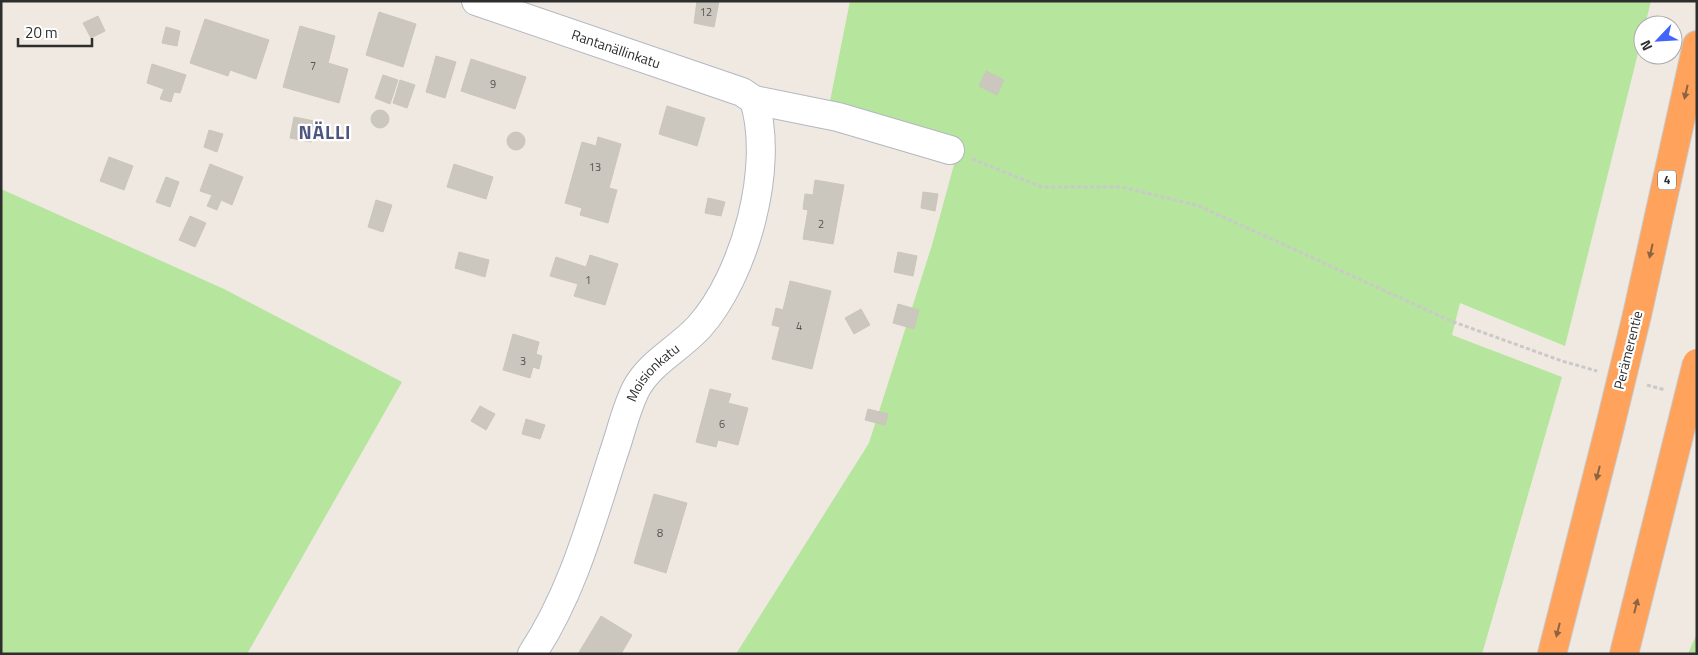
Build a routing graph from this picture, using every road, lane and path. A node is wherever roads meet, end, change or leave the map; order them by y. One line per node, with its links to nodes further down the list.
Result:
1 (476, 1): 3 (street, Rantanällinkatu)
2 (1697, 45): 10 (highway, Perämerentie / 4, one-way to 10, bridge)
3 (754, 100): 4 (street, Rantanällinkatu); 9 (street, Moisionkatu)
4 (950, 150): 6 (path)
5 (1697, 363): 11 (highway, one-way to 5, bridge)
6 (1601, 372)
7 (1639, 382): 8 (path)
8 (1668, 390)
9 (532, 654)
10 (1552, 654)
11 (1624, 654)

